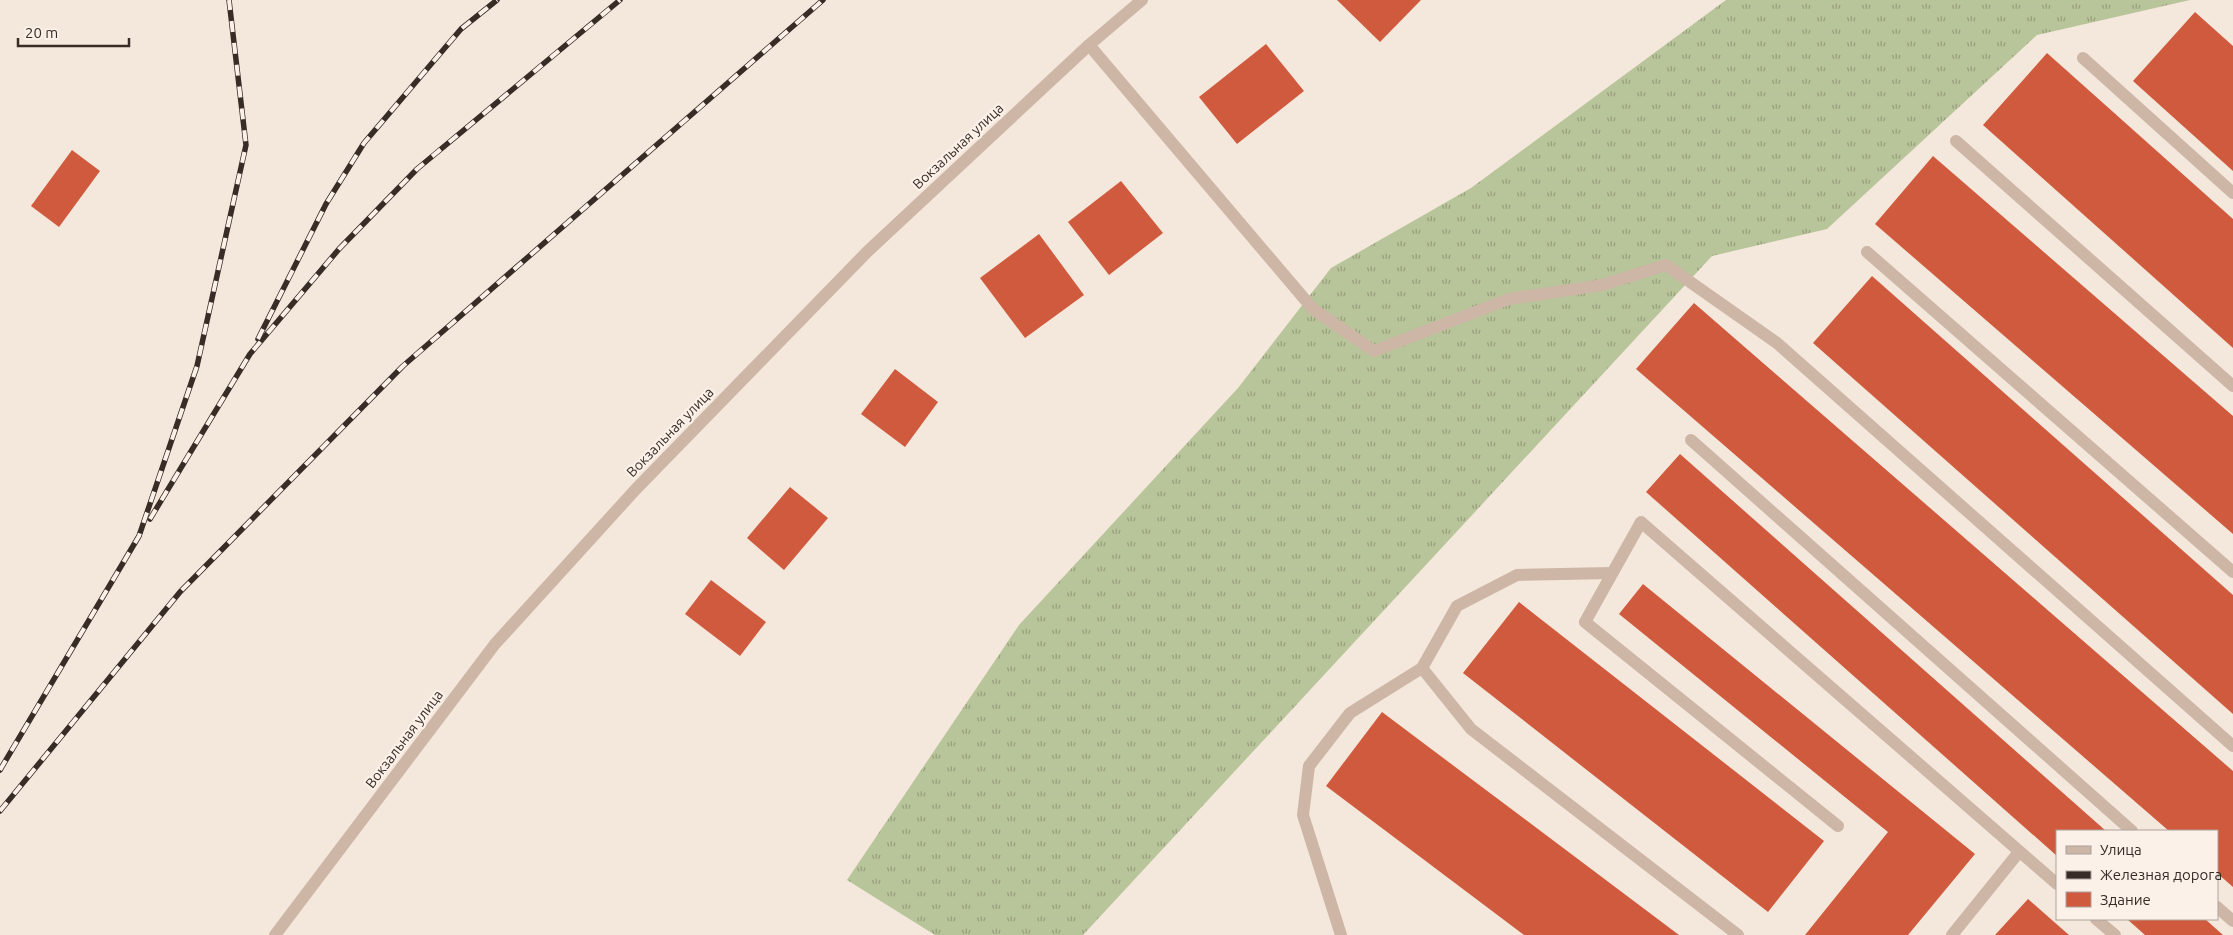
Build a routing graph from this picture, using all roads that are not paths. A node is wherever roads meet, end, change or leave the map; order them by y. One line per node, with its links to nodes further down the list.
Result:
1 (1142, 0): 2 (street, Вокзальная улица)
2 (1089, 45): 12 (street); 20 (street, Вокзальная улица)
3 (2083, 58): 5 (street)
4 (1956, 141): 7 (street)
5 (2233, 193)
6 (1866, 252): 9 (street)
7 (2233, 386)
8 (1691, 440): 14 (street)
9 (2233, 572)
10 (1612, 573): 11 (street); 13 (street); 15 (street)
11 (1422, 668): 21 (street); 22 (street)
12 (2233, 746)
13 (1838, 826)
14 (2131, 830)
15 (2019, 852): 16 (street); 23 (street)
16 (2056, 883)
17 (2218, 908): 19 (street)
18 (2097, 920): 24 (street)
19 (2233, 921)
20 (275, 935)
21 (1341, 935)
22 (1738, 935)
23 (1952, 935)
24 (2115, 935)

